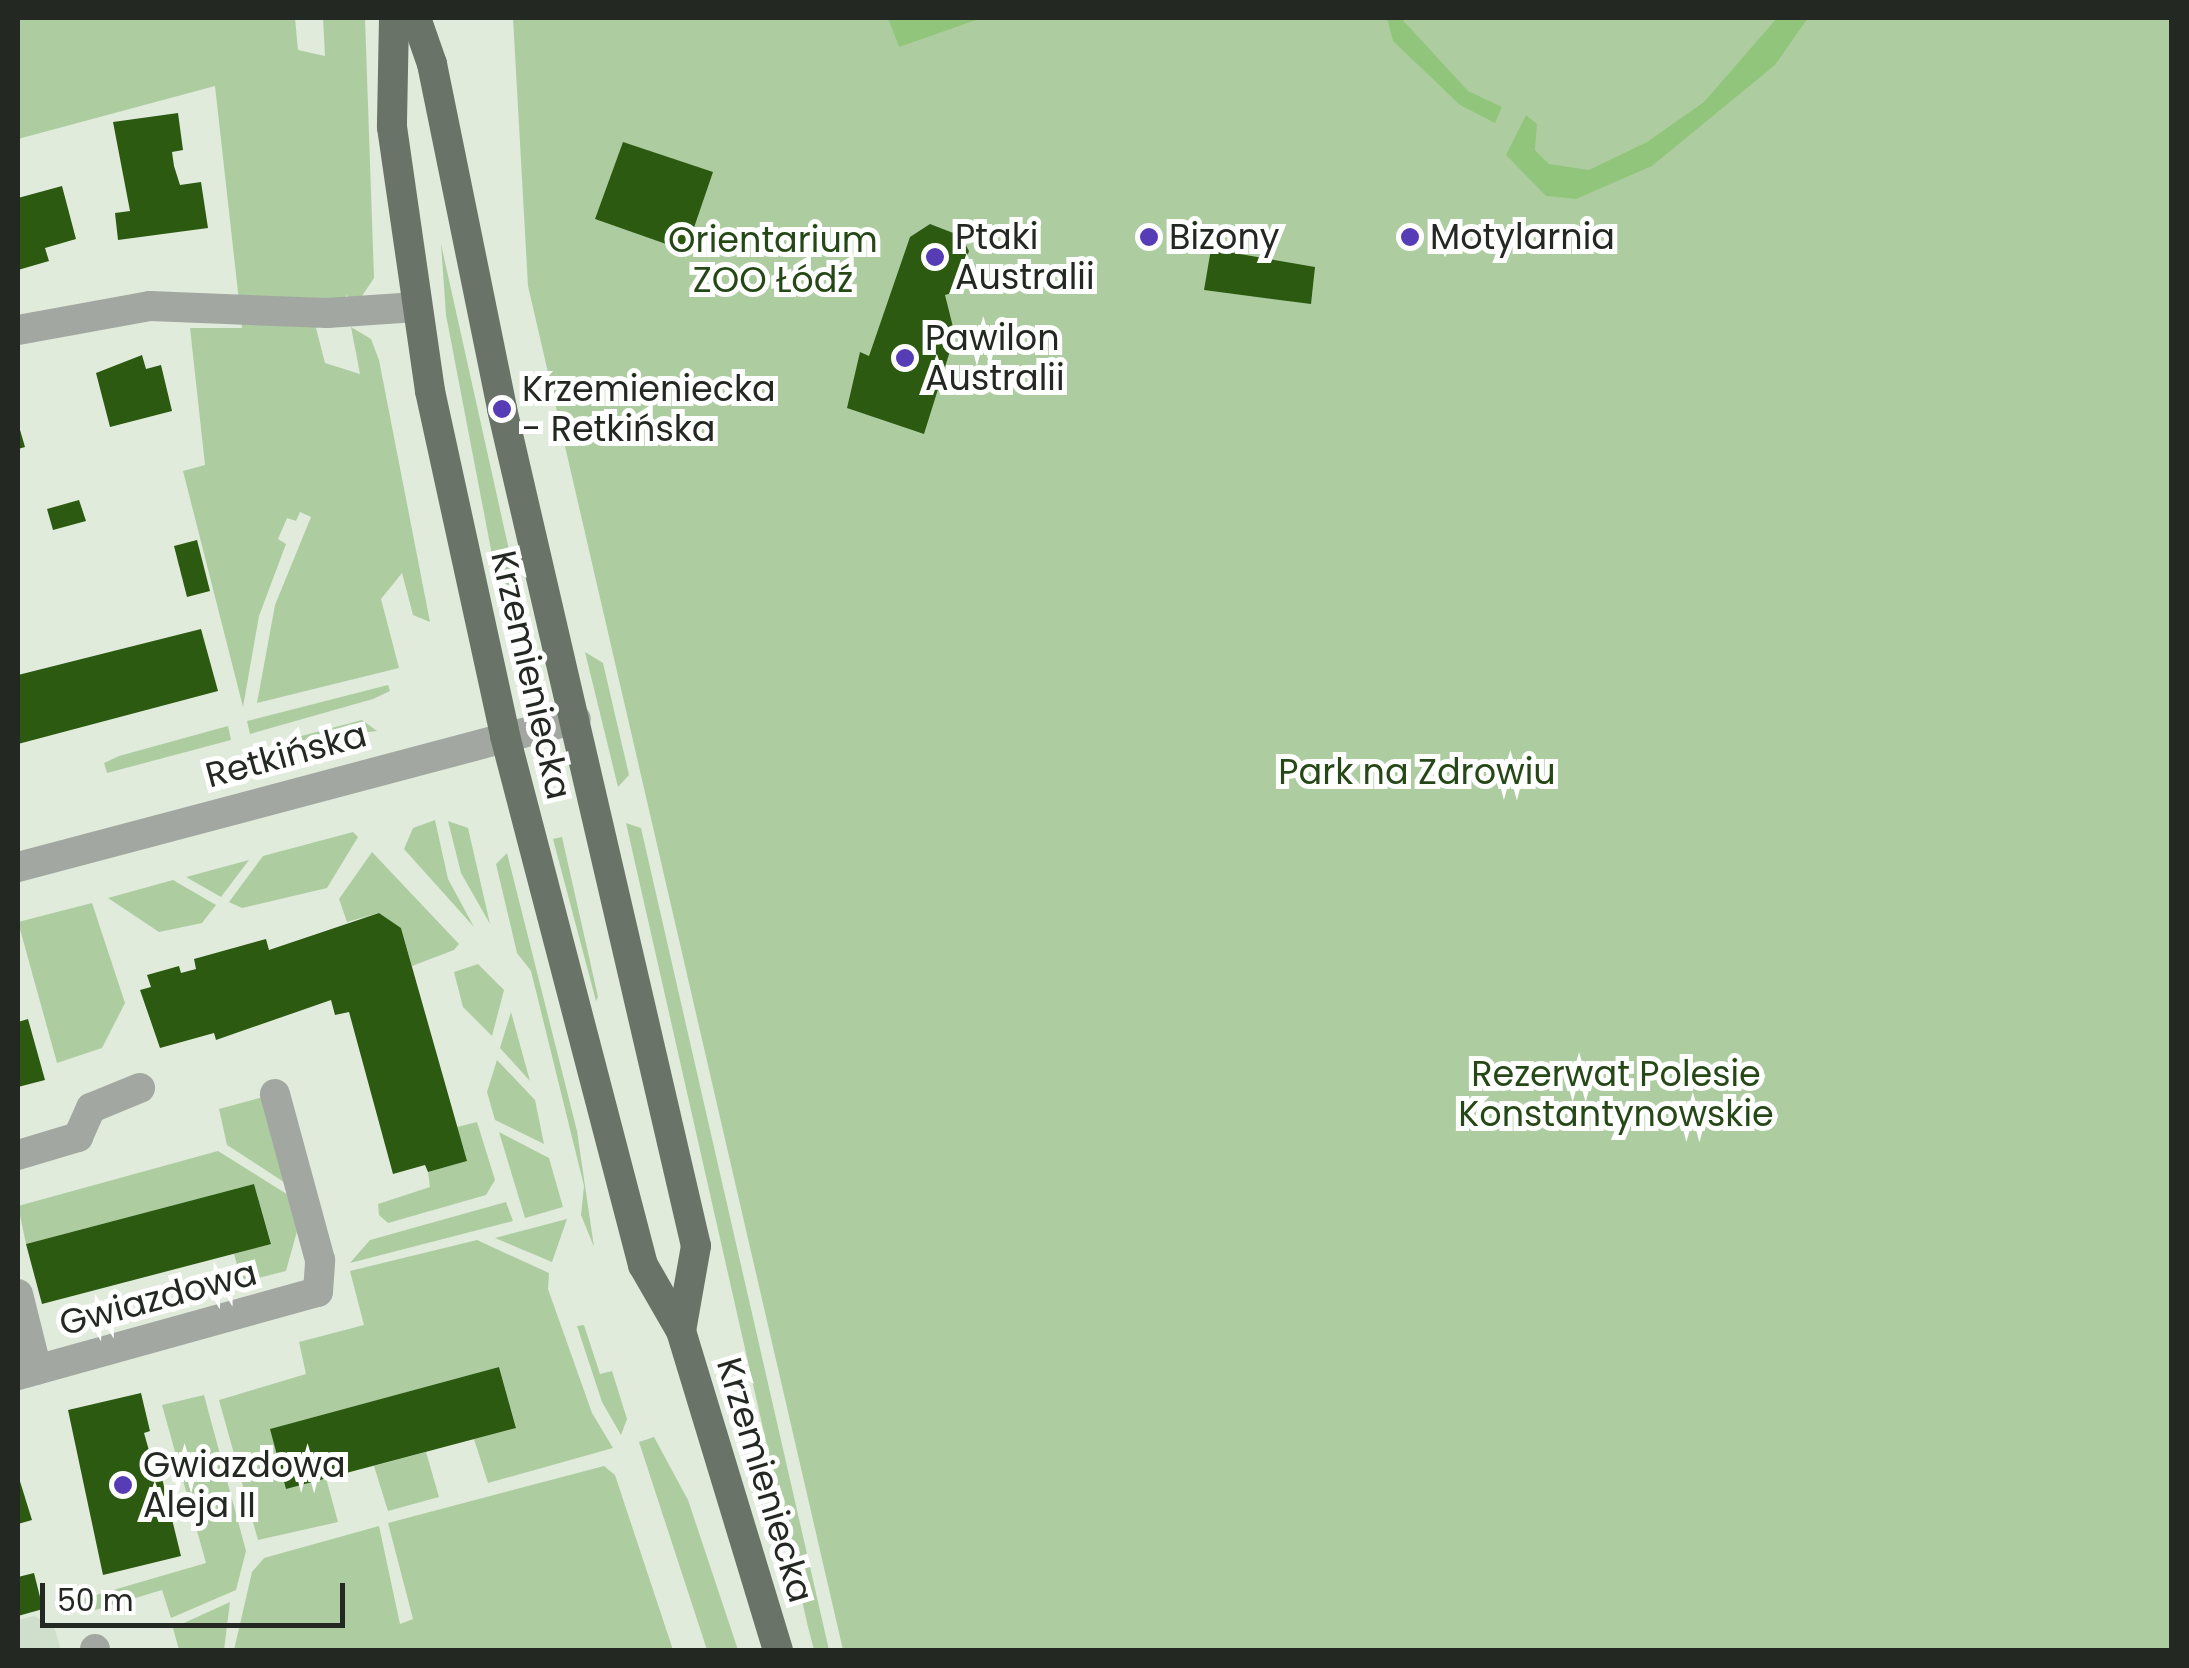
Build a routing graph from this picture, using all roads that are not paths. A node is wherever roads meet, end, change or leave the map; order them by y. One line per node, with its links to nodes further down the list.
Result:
1 (394, 18): 3 (main road, Krzemieniecka)
2 (416, 18): 5 (main road, Krzemieniecka)
3 (417, 307): 4 (street); 6 (main road, Krzemieniecka)
4 (18, 330)
5 (576, 719): 6 (street, Retkińska); 12 (main road, Krzemieniecka)
6 (504, 736): 7 (street, Retkińska); 12 (main road, Krzemieniecka)
7 (18, 866)
8 (140, 1088): 10 (street)
9 (274, 1094): 13 (street, Gwiazdowa)
10 (18, 1154)
11 (18, 1294): 13 (street)
12 (681, 1331): 14 (main road, Krzemieniecka)
13 (27, 1372)
14 (778, 1650)

